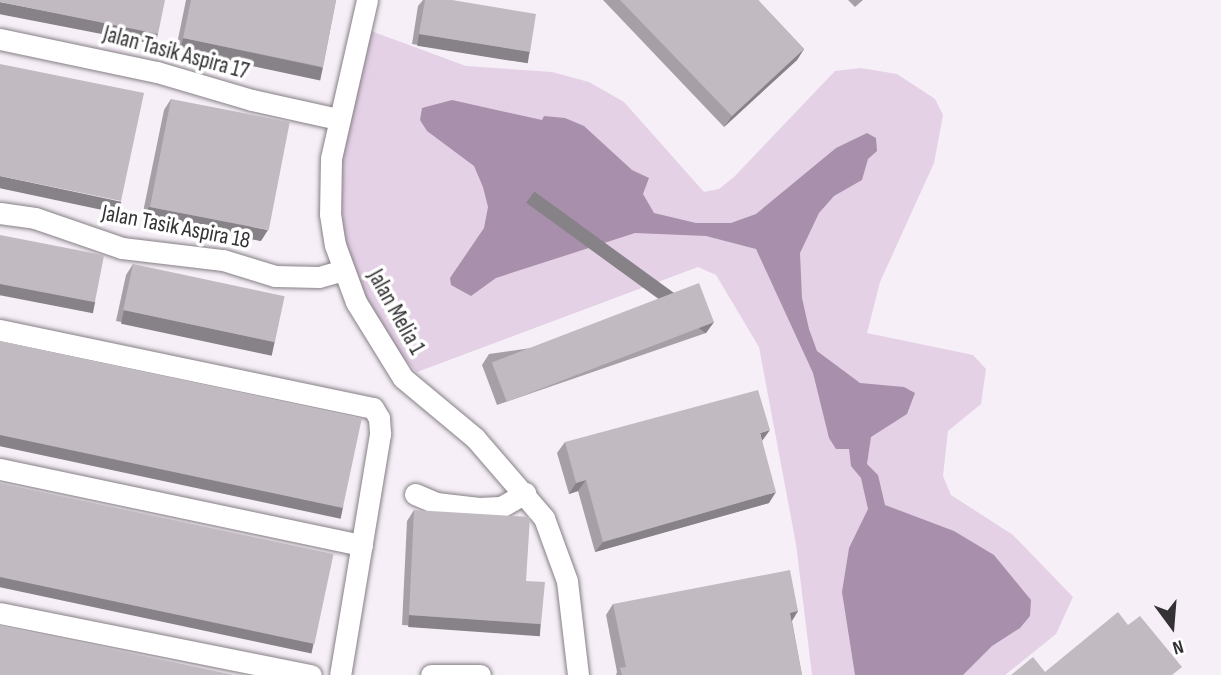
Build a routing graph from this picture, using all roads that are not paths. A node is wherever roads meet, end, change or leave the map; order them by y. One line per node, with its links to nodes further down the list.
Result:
1 (367, 0): 3 (street, Jalan Melia 1)
2 (0, 39): 3 (street, Jalan Tasik Aspira 17)
3 (338, 119): 5 (street, Jalan Melia 1)
4 (0, 213): 5 (street, Jalan Tasik Aspira 18)
5 (343, 270): 8 (street, Jalan Melia 1)
6 (0, 330): 10 (street)
7 (0, 470): 10 (street)
8 (525, 493): 9 (street); 16 (street, Jalan Melia 1)
9 (415, 494)
10 (362, 545): 13 (street)
11 (0, 613): 12 (street)
12 (312, 675)
13 (340, 675)
14 (431, 675): 15 (street)
15 (480, 675)
16 (578, 675)

